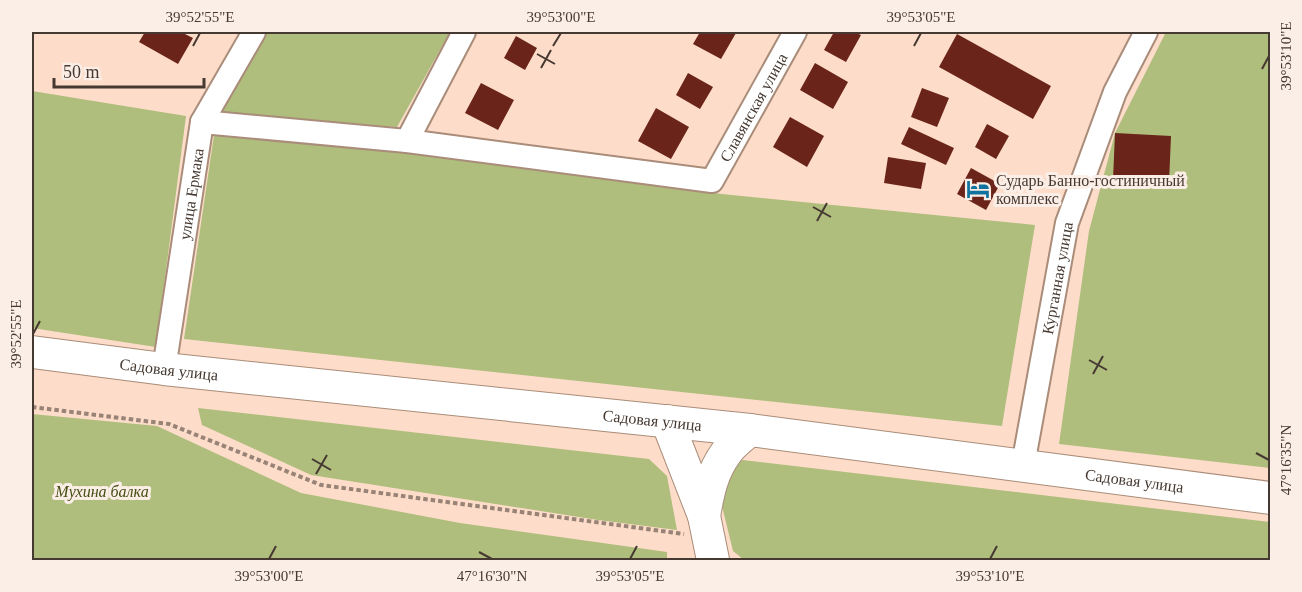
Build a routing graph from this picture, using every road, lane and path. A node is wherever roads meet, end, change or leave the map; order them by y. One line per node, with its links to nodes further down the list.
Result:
1 (254, 32): 5 (street, улица Ермака)
2 (464, 32): 6 (street)
3 (795, 32): 6 (street, Славянская улица)
4 (1146, 32): 12 (street, Курганная улица)
5 (202, 122): 6 (street); 8 (street, улица Ермака)
6 (407, 141)
7 (32, 352): 8 (main road, Садовая улица)
8 (164, 369): 10 (main road, Садовая улица)
9 (32, 407): 14 (path)
10 (667, 421): 11 (main road, Садовая улица); 14 (main road)
11 (750, 430): 12 (main road, Садовая улица); 14 (main road)
12 (1023, 465): 13 (main road, Садовая улица)
13 (1270, 498)
14 (709, 538)

